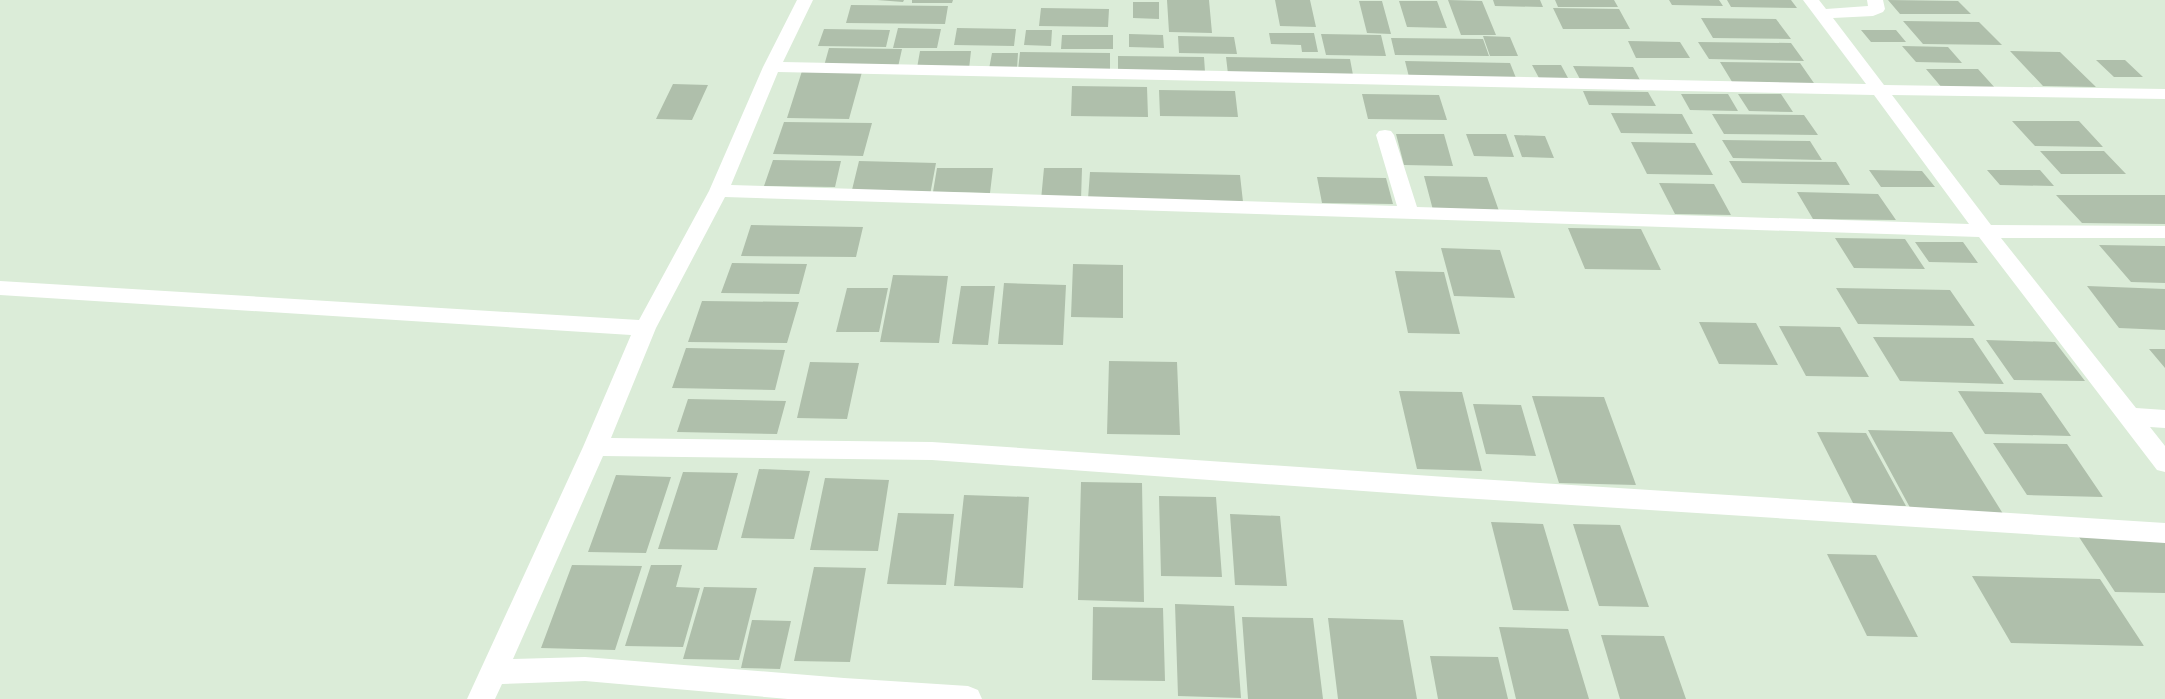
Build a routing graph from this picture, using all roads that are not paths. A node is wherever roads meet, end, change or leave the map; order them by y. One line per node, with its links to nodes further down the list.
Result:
1 (805, 0): 4 (street)
2 (1875, 0): 3 (street)
3 (1817, 7): 5 (street)
4 (772, 68): 5 (street); 8 (street)
5 (1880, 90): 6 (street); 10 (street)
6 (2165, 94)
7 (1385, 135): 9 (street)
8 (719, 191): 9 (street); 13 (street)
9 (1408, 213): 10 (street)
10 (1985, 231): 11 (street); 14 (street)
11 (2165, 232)
12 (0, 288): 13 (street)
13 (645, 328): 16 (street)
14 (2131, 418): 15 (street); 17 (street)
15 (2165, 419)
16 (595, 447): 18 (street); 19 (street)
17 (2165, 463)
18 (2165, 533)
19 (492, 672): 20 (street); 21 (street)
20 (481, 699)
21 (968, 699)

